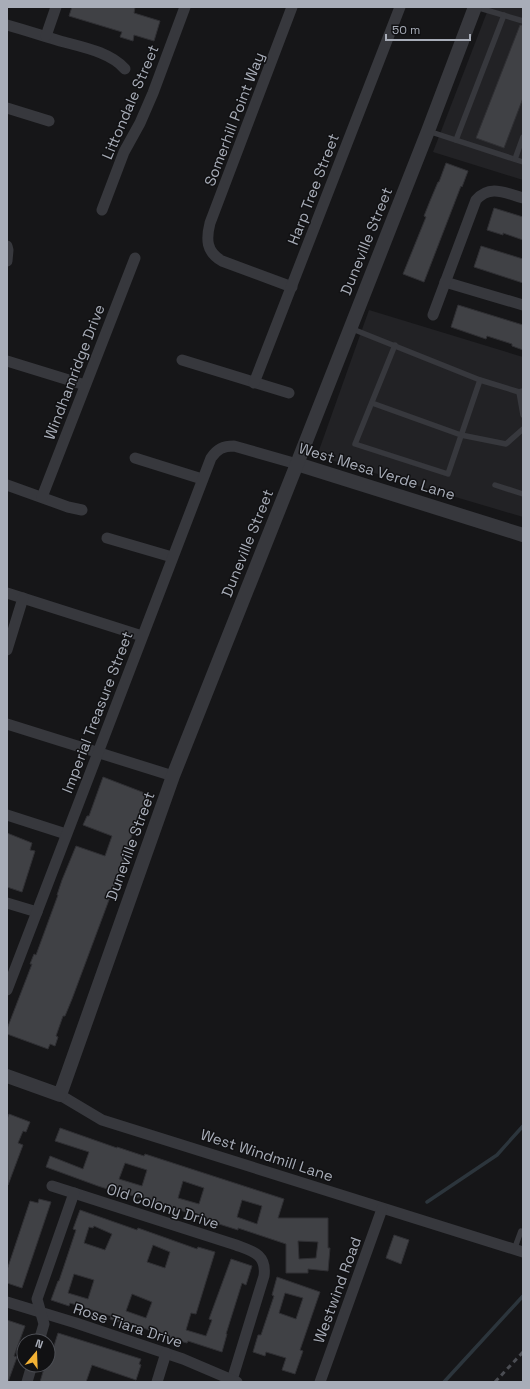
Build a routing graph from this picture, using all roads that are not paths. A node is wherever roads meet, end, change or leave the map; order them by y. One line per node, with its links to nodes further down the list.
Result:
1 (56, 7): 9 (street)
2 (184, 7): 19 (street, Littondale Street)
3 (292, 7): 24 (street, Somerhill Point Way)
4 (400, 7): 24 (street, Harp Tree Street)
5 (476, 7): 6 (lane); 13 (street, Duneville Street)
6 (504, 15): 7 (lane); 15 (lane)
7 (523, 20)
8 (7, 25): 9 (street)
9 (46, 36): 10 (street)
10 (125, 70)
11 (7, 108): 12 (street)
12 (49, 120)
13 (428, 131): 15 (lane); 27 (street, Duneville Street)
14 (523, 137): 16 (lane)
15 (456, 140): 16 (lane)
16 (515, 159): 17 (lane)
17 (523, 162)
18 (523, 198): 23 (street)
19 (102, 210)
20 (7, 246): 22 (street)
21 (135, 258): 33 (street, Windhamridge Drive)
22 (7, 261)
23 (445, 282): 25 (street); 26 (street)
24 (292, 286): 32 (street, Harp Tree Street)
25 (523, 305)
26 (433, 315)
27 (350, 328): 28 (lane); 42 (street, Duneville Street)
28 (395, 345): 31 (lane); 36 (lane)
29 (182, 360): 32 (street)
30 (7, 361): 33 (street)
31 (480, 380): 34 (lane); 39 (lane)
32 (254, 383): 35 (street)
33 (85, 385): 47 (street, Windhamridge Drive)
34 (521, 392): 37 (lane)
35 (289, 393)
36 (372, 403): 39 (lane); 39 (lane)
37 (523, 416)
38 (523, 429): 39 (lane)
39 (461, 435)
40 (220, 448): 42 (street, West Mesa Verde Lane); 43 (street, Imperial Treasure Street)
41 (135, 458): 43 (street)
42 (297, 464): 49 (street, West Mesa Verde Lane); 58 (street, Duneville Street)
43 (202, 479): 51 (street, Imperial Treasure Street)
44 (7, 485): 47 (street)
45 (495, 485): 46 (lane)
46 (523, 494)
47 (42, 497): 48 (street)
48 (82, 510)
49 (523, 535)
50 (107, 538): 51 (street)
51 (172, 557): 54 (street, Imperial Treasure Street)
52 (7, 592): 53 (street)
53 (23, 598): 54 (street); 55 (street)
54 (142, 636): 57 (street, Imperial Treasure Street)
55 (7, 650)
56 (7, 724): 57 (street)
57 (98, 752): 58 (street); 60 (street, Imperial Treasure Street)
58 (173, 776): 65 (street, Duneville Street)
59 (7, 816): 60 (street)
60 (66, 834): 62 (street, Imperial Treasure Street)
61 (7, 903): 62 (street)
62 (37, 912): 63 (street, Imperial Treasure Street)
63 (7, 990)
64 (7, 1076): 65 (street, West Windmill Lane)
65 (60, 1094): 68 (street, West Windmill Lane)
66 (52, 1186): 67 (street, Old Colony Drive)
67 (74, 1193): 72 (street); 75 (street, Old Colony Drive)
68 (382, 1209): 70 (street, West Windmill Lane); 77 (street, Westwind Road)
69 (520, 1231): 70 (lane)
70 (519, 1251)
71 (7, 1302): 72 (street, Rose Tiara Drive)
72 (40, 1312): 73 (street); 74 (street, Rose Tiara Drive)
73 (41, 1333)
74 (166, 1353): 75 (street, Rose Tiara Drive); 76 (street)
75 (235, 1381)
76 (157, 1382)
77 (320, 1382)

